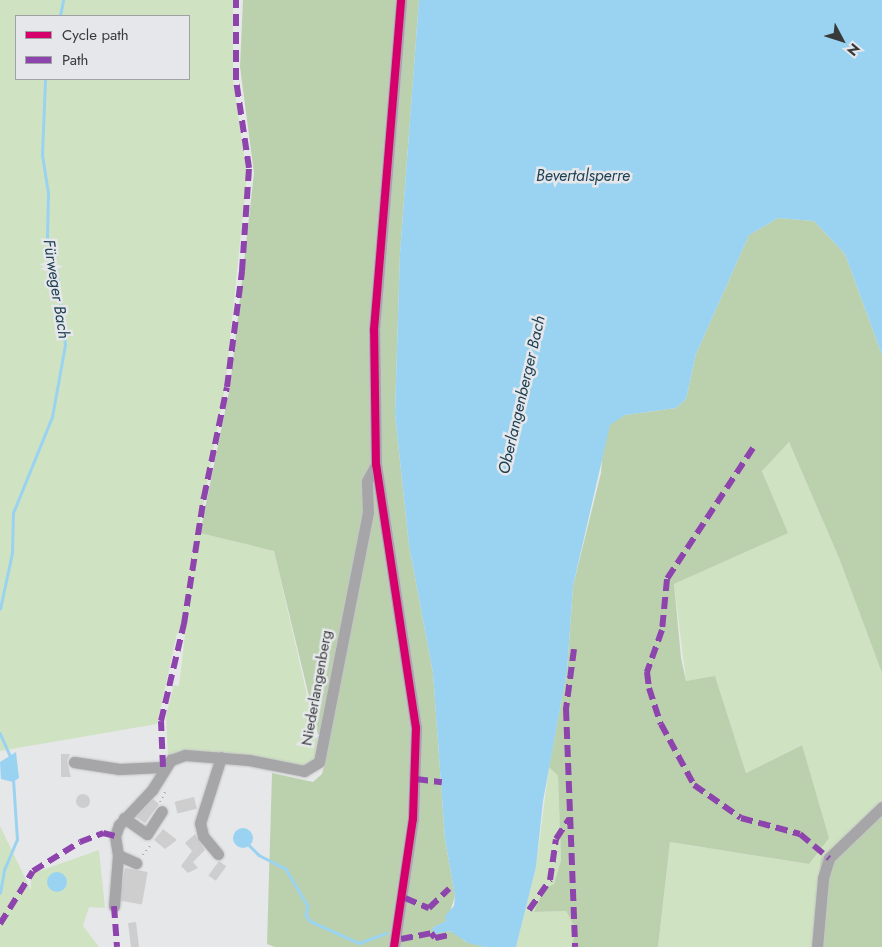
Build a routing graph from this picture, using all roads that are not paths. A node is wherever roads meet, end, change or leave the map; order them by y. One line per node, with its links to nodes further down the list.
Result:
1 (401, 0): 2 (street)
2 (376, 465): 3 (street, Niederlangenberg); 13 (street)
3 (221, 757): 5 (street, Niederlangenberg); 9 (street)
4 (74, 762): 5 (street)
5 (163, 767): 8 (street)
6 (882, 807): 14 (street)
7 (162, 811): 8 (street)
8 (124, 818): 10 (street)
9 (218, 854)
10 (118, 855): 11 (street); 12 (street)
11 (136, 863)
12 (114, 906)
13 (394, 947)
14 (817, 947)

